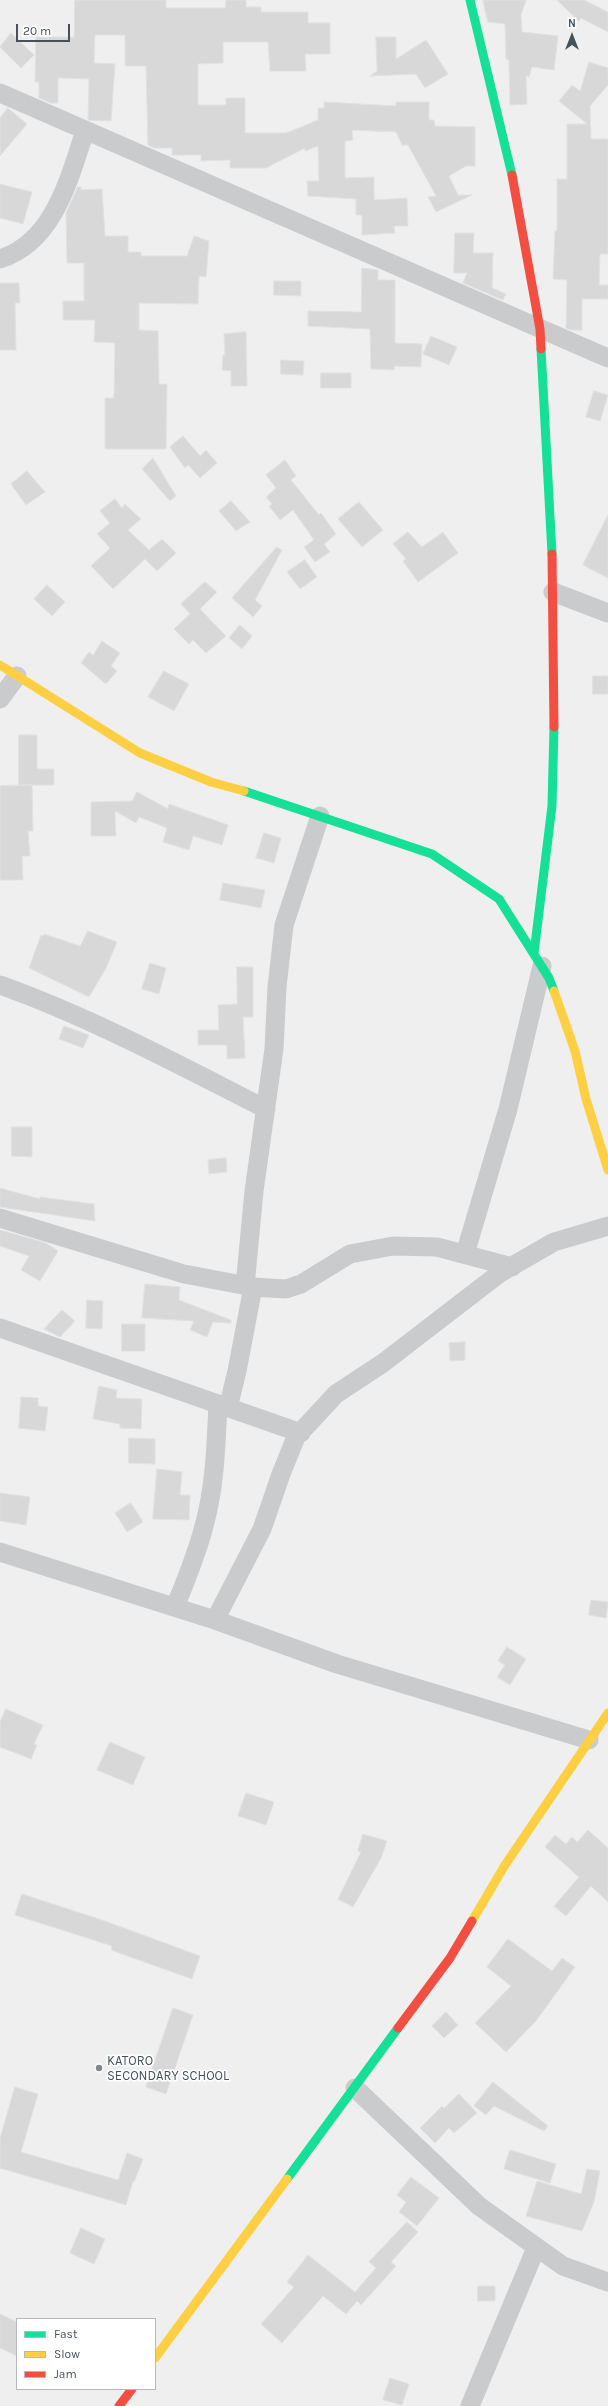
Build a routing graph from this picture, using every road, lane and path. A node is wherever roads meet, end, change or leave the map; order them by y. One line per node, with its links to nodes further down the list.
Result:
1 (470, 0): 5 (street)
2 (0, 93): 3 (street)
3 (85, 131): 4 (street); 5 (street)
4 (0, 259)
5 (540, 329): 6 (street); 7 (street)
6 (608, 358)
7 (553, 592): 8 (street); 13 (street)
8 (608, 613)
9 (0, 665): 10 (street)
10 (18, 676): 11 (street); 12 (street)
11 (0, 699)
12 (320, 816): 13 (street); 15 (street)
13 (538, 959): 16 (street); 19 (street)
14 (0, 985): 15 (street)
15 (266, 1109): 21 (street)
16 (608, 1170)
17 (0, 1218): 21 (street)
18 (608, 1226): 20 (street)
19 (465, 1254): 20 (street); 21 (street)
20 (512, 1267): 24 (street)
21 (249, 1287): 23 (street)
22 (0, 1328): 23 (street)
23 (223, 1406): 24 (street); 26 (street)
24 (300, 1433): 27 (street)
25 (0, 1552): 26 (street)
26 (175, 1607): 27 (street)
27 (215, 1620): 29 (street)
28 (608, 1713): 29 (street)
29 (589, 1740): 30 (street)
30 (355, 2088): 31 (street); 33 (street)
31 (536, 2248): 32 (street); 36 (street)
32 (608, 2282)
33 (156, 2357)
34 (131, 2390): 35 (street)
35 (119, 2406)
36 (470, 2406)

